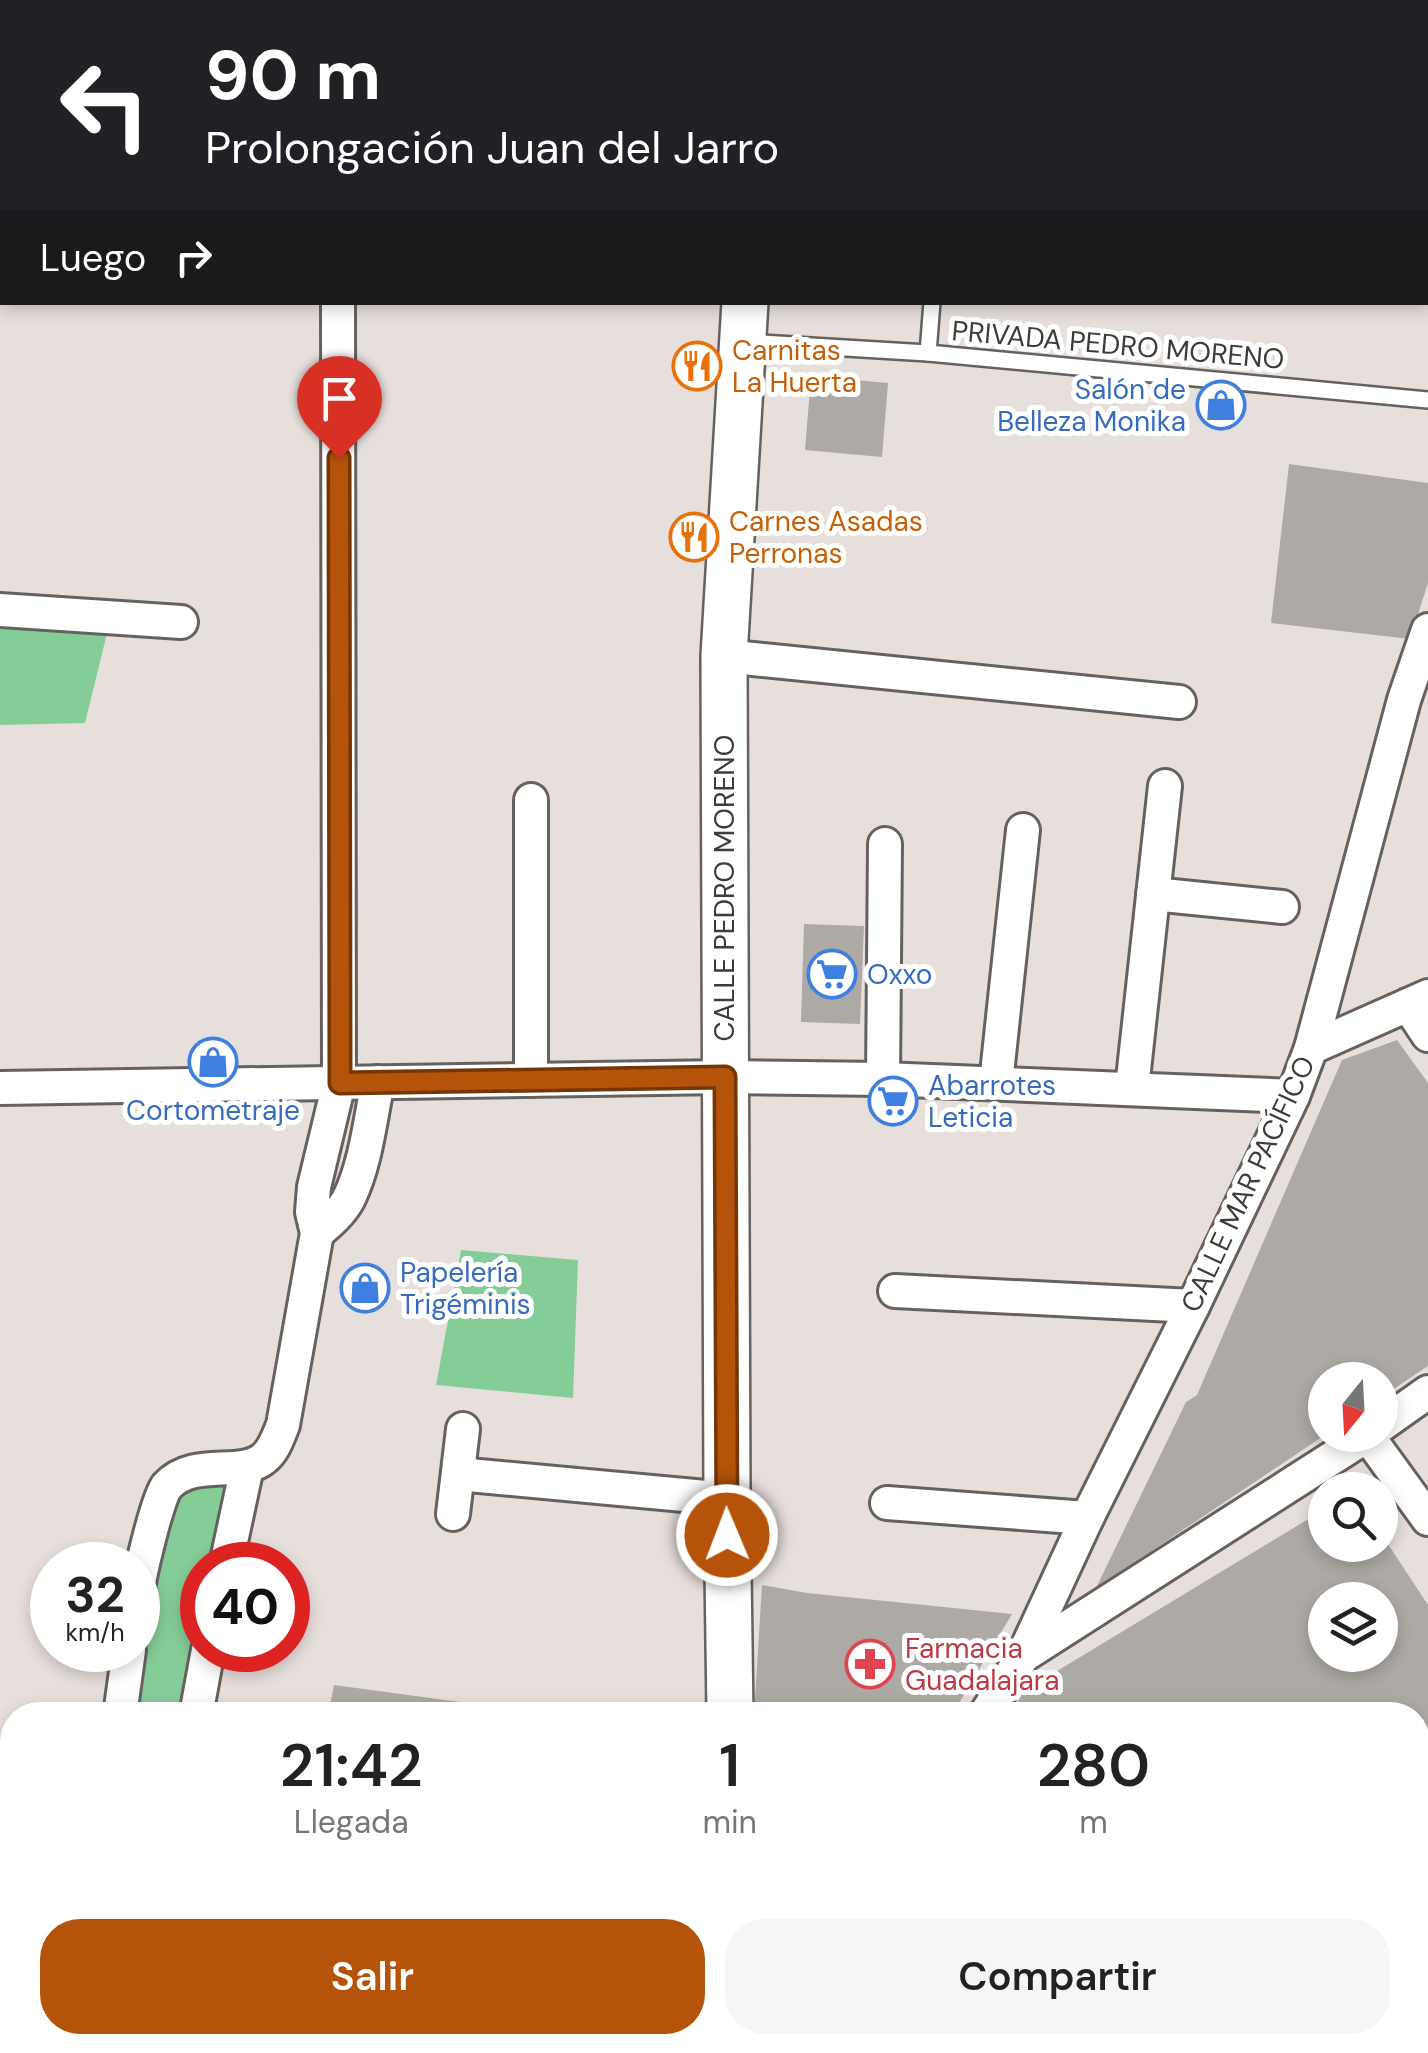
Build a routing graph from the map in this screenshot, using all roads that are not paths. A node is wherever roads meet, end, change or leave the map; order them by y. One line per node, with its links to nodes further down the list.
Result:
1 (338, 305): 25 (street)
2 (932, 305): 4 (lane)
3 (744, 322): 4 (lane, PRIVADA PEDRO MORENO); 9 (street, CALLE PEDRO MORENO)
4 (928, 352): 5 (lane, PRIVADA PEDRO MORENO)
5 (1428, 400)
6 (0, 610): 7 (street)
7 (181, 622)
8 (1428, 630): 10 (street, CALLE MAR PACÍFICO)
9 (724, 656): 11 (street); 21 (street, CALLE PEDRO MORENO)
10 (1416, 696): 20 (street, CALLE MAR PACÍFICO)
11 (1178, 702)
12 (1164, 786): 16 (street)
13 (531, 800): 23 (street)
14 (1023, 830): 26 (street)
15 (885, 844): 22 (street)
16 (1153, 894): 17 (street); 28 (street)
17 (1282, 907)
18 (1418, 1000): 19 (street); 20 (street)
19 (1428, 1035)
20 (1311, 1048): 29 (street, CALLE MAR PACÍFICO)
21 (725, 1077): 22 (street); 23 (street); 40 (street, CALLE PEDRO MORENO)
22 (884, 1078): 26 (street)
23 (531, 1080): 24 (street)
24 (378, 1082): 25 (street); 30 (street)
25 (340, 1083): 27 (street); 30 (street)
26 (996, 1083): 28 (street)
27 (0, 1088)
28 (1132, 1088): 29 (street)
29 (1293, 1096): 32 (street, CALLE MAR PACÍFICO)
30 (318, 1233): 38 (street)
31 (895, 1290): 32 (street)
32 (1193, 1306): 43 (street, CALLE MAR PACÍFICO)
33 (1428, 1392): 34 (street)
34 (1398, 1413)
35 (463, 1429): 39 (street)
36 (1341, 1452): 47 (street)
37 (1379, 1452): 44 (street)
38 (246, 1467): 45 (street); 46 (street)
39 (458, 1474): 40 (street); 42 (street)
40 (727, 1499): 52 (street, CALLE PEDRO MORENO)
41 (887, 1503): 43 (street)
42 (453, 1514)
43 (1086, 1518): 47 (street, CALLE MAR PACÍFICO)
44 (1428, 1518)
45 (149, 1542)
46 (231, 1542)
47 (1023, 1656): 53 (street, CALLE MAR PACÍFICO)
48 (126, 1672): 50 (street)
49 (204, 1672): 51 (street)
50 (122, 1702)
51 (198, 1702)
52 (730, 1702)
53 (993, 1702)

